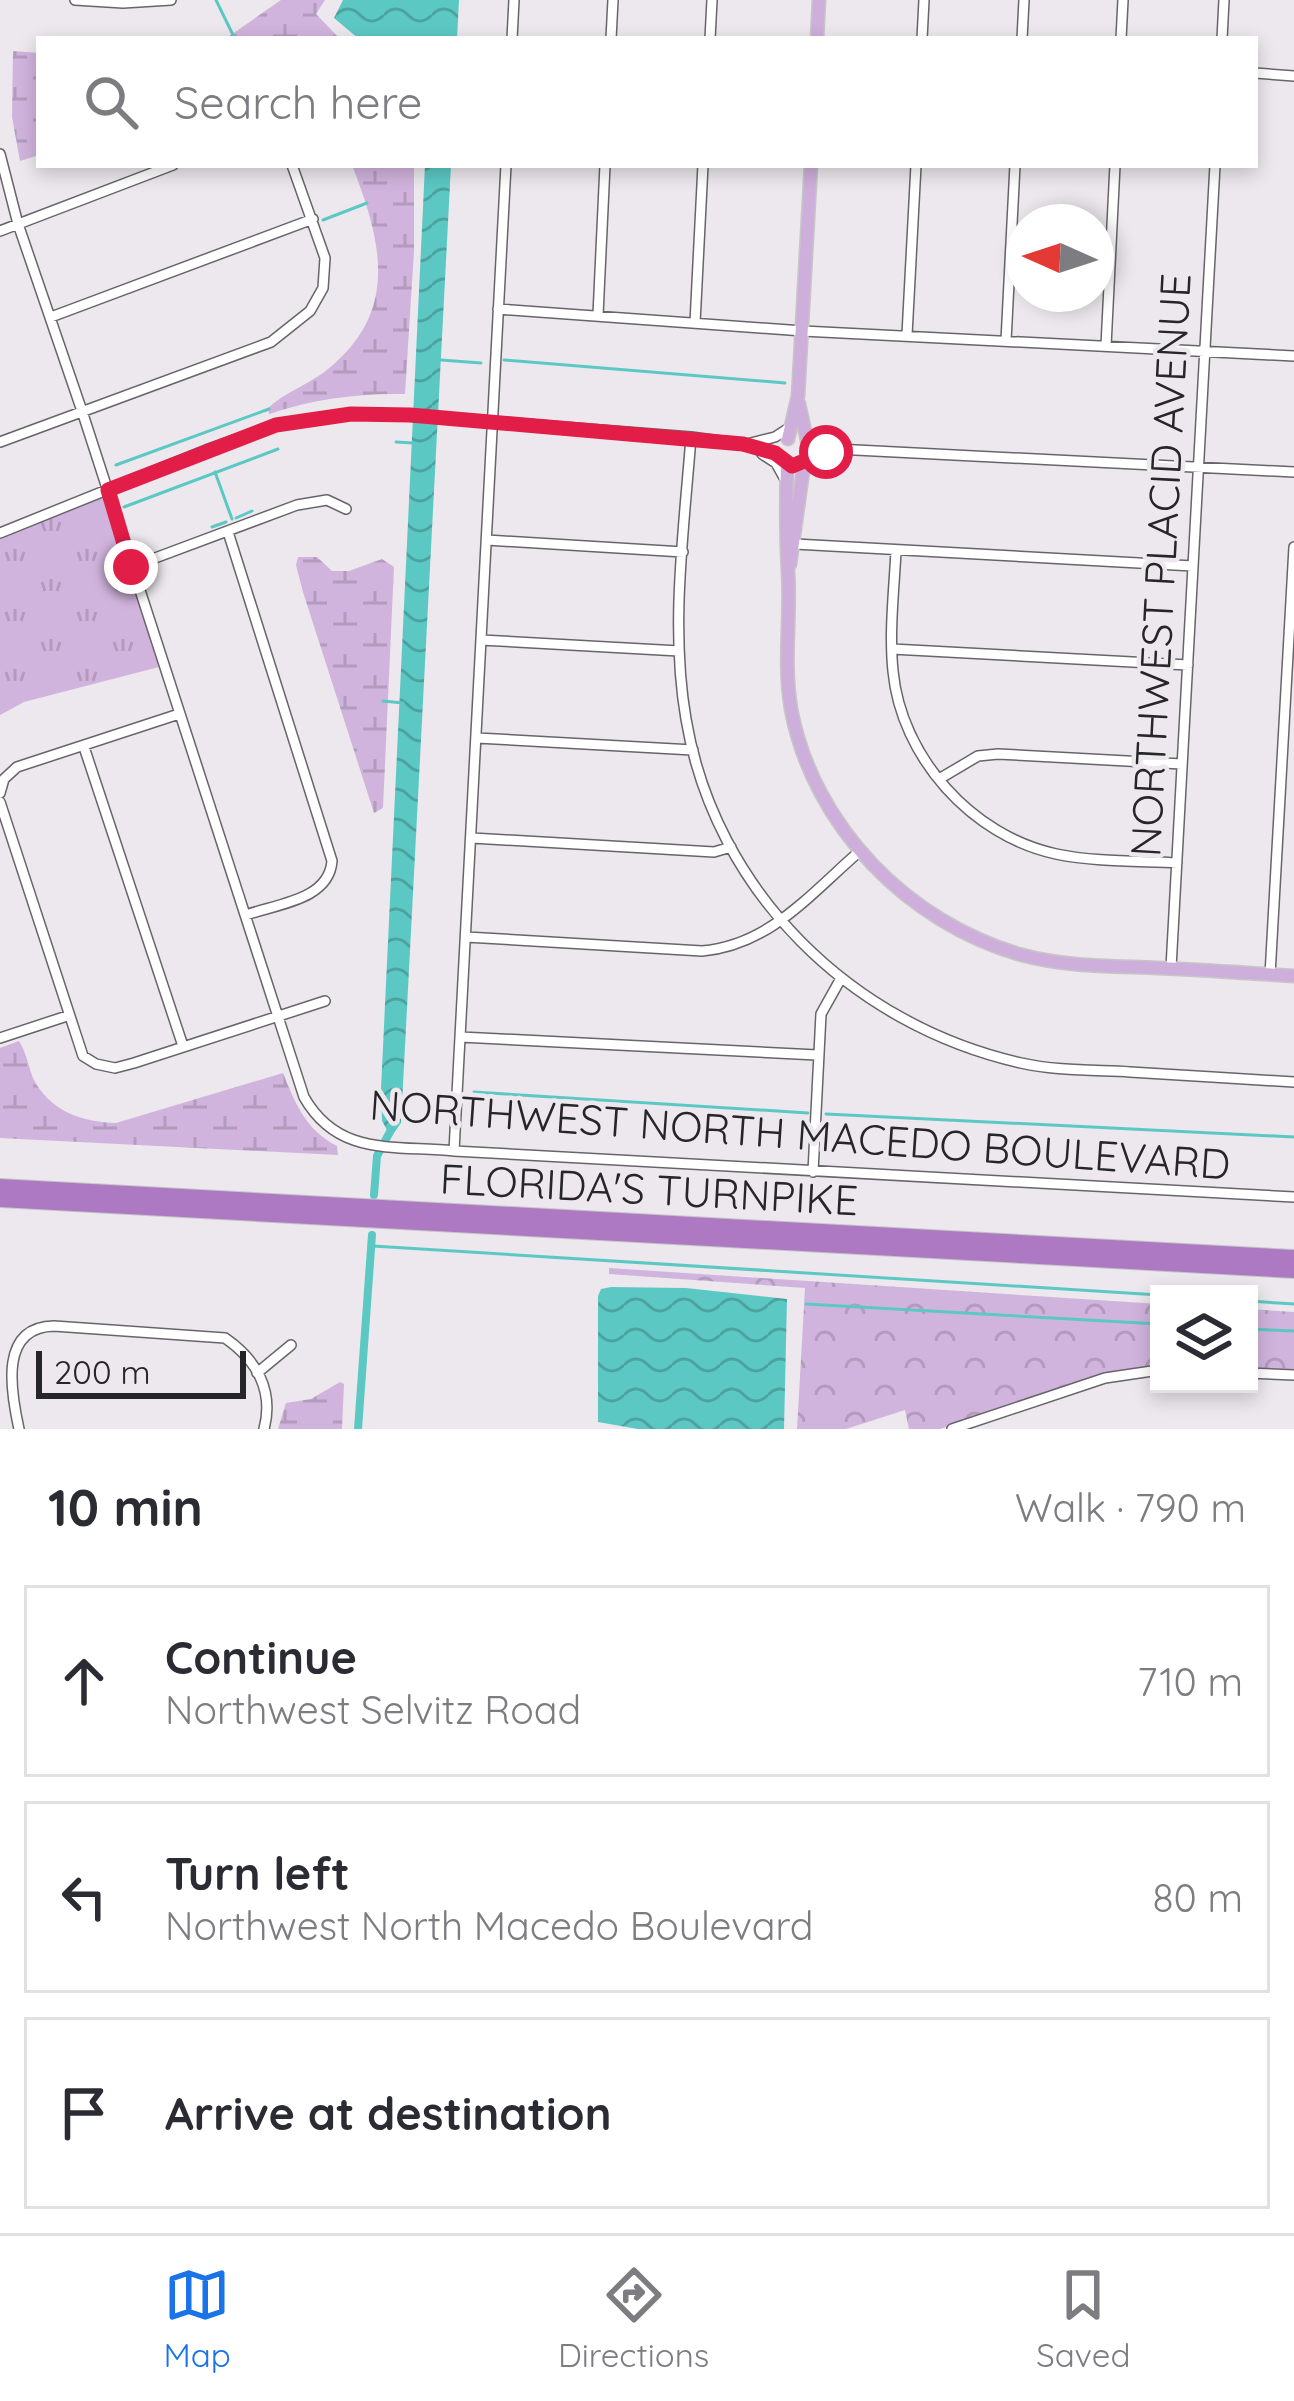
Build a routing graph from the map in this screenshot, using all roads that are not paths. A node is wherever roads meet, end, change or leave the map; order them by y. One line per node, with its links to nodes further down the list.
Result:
1 (75, 0): 2 (street)
2 (171, 0)
3 (514, 0): 11 (street)
4 (613, 0): 12 (street)
5 (712, 0): 13 (street)
6 (819, 0): 14 (main road)
7 (924, 0): 15 (street)
8 (1024, 0): 16 (street)
9 (1123, 0): 17 (street)
10 (1224, 0): 18 (street)
11 (512, 36)
12 (611, 36)
13 (710, 36)
14 (817, 36)
15 (922, 36)
16 (1022, 36)
17 (1121, 36)
18 (1222, 36)
19 (1258, 74): 20 (street)
20 (1294, 76)
21 (0, 154): 33 (street, NORTHWEST NORTH MACEDO BOULEVARD)
22 (165, 168): 33 (street)
23 (293, 168): 32 (street)
24 (506, 168): 35 (street)
25 (605, 168): 36 (street)
26 (703, 168): 38 (street)
27 (811, 168): 39 (main road)
28 (916, 168): 40 (street)
29 (1015, 168): 41 (street)
30 (1115, 168): 42 (street)
31 (1215, 168): 43 (street, NORTHWEST PLACID AVENUE)
32 (313, 219): 37 (street); 46 (street)
33 (18, 224): 34 (street); 37 (street, NORTHWEST NORTH MACEDO BOULEVARD)
34 (0, 231)
35 (498, 309): 36 (street); 47 (street)
36 (598, 315): 38 (street)
37 (51, 316): 46 (street, NORTHWEST NORTH MACEDO BOULEVARD)
38 (695, 322): 39 (street)
39 (803, 331): 40 (street); 45 (main road)
40 (907, 335): 41 (street)
41 (1006, 341): 42 (street)
42 (1106, 346): 43 (street)
43 (1204, 351): 44 (street); 56 (street, NORTHWEST PLACID AVENUE)
44 (1294, 356)
45 (798, 396): 48 (main road); 50 (main road)
46 (82, 410): 51 (street); 59 (street, NORTHWEST NORTH MACEDO BOULEVARD)
47 (493, 422): 49 (street); 59 (street); 63 (street)
48 (788, 436): 50 (main road); 52 (street); 54 (main road)
49 (691, 437): 52 (street); 67 (street)
50 (806, 441): 53 (street); 55 (main road)
51 (0, 442)
52 (746, 444): 54 (street); 58 (street)
53 (836, 449): 55 (street); 56 (street)
54 (785, 461): 55 (main road); 58 (main road)
55 (805, 462): 64 (main road)
56 (1198, 466): 57 (street); 68 (street, NORTHWEST PLACID AVENUE)
57 (1294, 472)
58 (786, 483): 70 (main road)
59 (108, 490): 62 (street); 69 (street, NORTHWEST NORTH MACEDO BOULEVARD)
60 (346, 509): 61 (street)
61 (228, 532): 69 (street); 87 (street)
62 (0, 533)
63 (487, 540): 67 (street); 71 (street)
64 (794, 544): 66 (street); 70 (main road)
65 (1294, 548): 91 (street)
66 (896, 550): 68 (street); 72 (street)
67 (683, 552): 73 (street)
68 (1192, 566): 74 (street, NORTHWEST PLACID AVENUE)
69 (131, 567): 75 (street, NORTHWEST NORTH MACEDO BOULEVARD)
70 (788, 571): 85 (main road)
71 (482, 640): 73 (street); 76 (street)
72 (892, 650): 74 (street); 80 (street)
73 (679, 651): 78 (street)
74 (1188, 665): 79 (street, NORTHWEST PLACID AVENUE)
75 (179, 714): 77 (street); 87 (street, NORTHWEST NORTH MACEDO BOULEVARD)
76 (477, 738): 78 (street); 83 (street)
77 (84, 746): 81 (street); 99 (street)
78 (693, 750): 84 (street)
79 (1182, 764): 80 (street); 86 (street, NORTHWEST PLACID AVENUE)
80 (939, 779): 86 (street)
81 (0, 793)
82 (0, 802): 95 (street)
83 (472, 838): 84 (street); 89 (street)
84 (731, 847): 88 (street)
85 (860, 851): 88 (street); 90 (main road)
86 (1177, 863): 90 (street, NORTHWEST PLACID AVENUE)
87 (246, 915): 96 (street, NORTHWEST NORTH MACEDO BOULEVARD)
88 (779, 921): 89 (street); 93 (street)
89 (466, 937): 97 (street)
90 (1171, 968): 91 (main road)
91 (1270, 974): 92 (main road)
92 (1294, 976)
93 (840, 980): 100 (street); 101 (street)
94 (325, 1000): 96 (street)
95 (67, 1016): 98 (street); 99 (street)
96 (278, 1016): 99 (street); 102 (street, NORTHWEST NORTH MACEDO BOULEVARD)
97 (461, 1036): 100 (street); 102 (street)
98 (0, 1038)
99 (183, 1046)
100 (818, 1055): 103 (street)
101 (1294, 1082)
102 (454, 1151): 103 (street, NORTHWEST NORTH MACEDO BOULEVARD)
103 (813, 1172): 105 (street, NORTHWEST NORTH MACEDO BOULEVARD)
104 (0, 1186): 107 (highway, FLORIDA'S TURNPIKE)
105 (1294, 1197)
106 (0, 1200): 108 (highway, FLORIDA'S TURNPIKE)
107 (1294, 1257)
108 (1294, 1270)
109 (291, 1346): 111 (street)
110 (1150, 1371): 116 (street)
111 (257, 1372): 114 (street); 115 (street)
112 (1258, 1373): 113 (street)
113 (1294, 1375)
114 (19, 1429)
115 (264, 1429)
116 (952, 1429)

